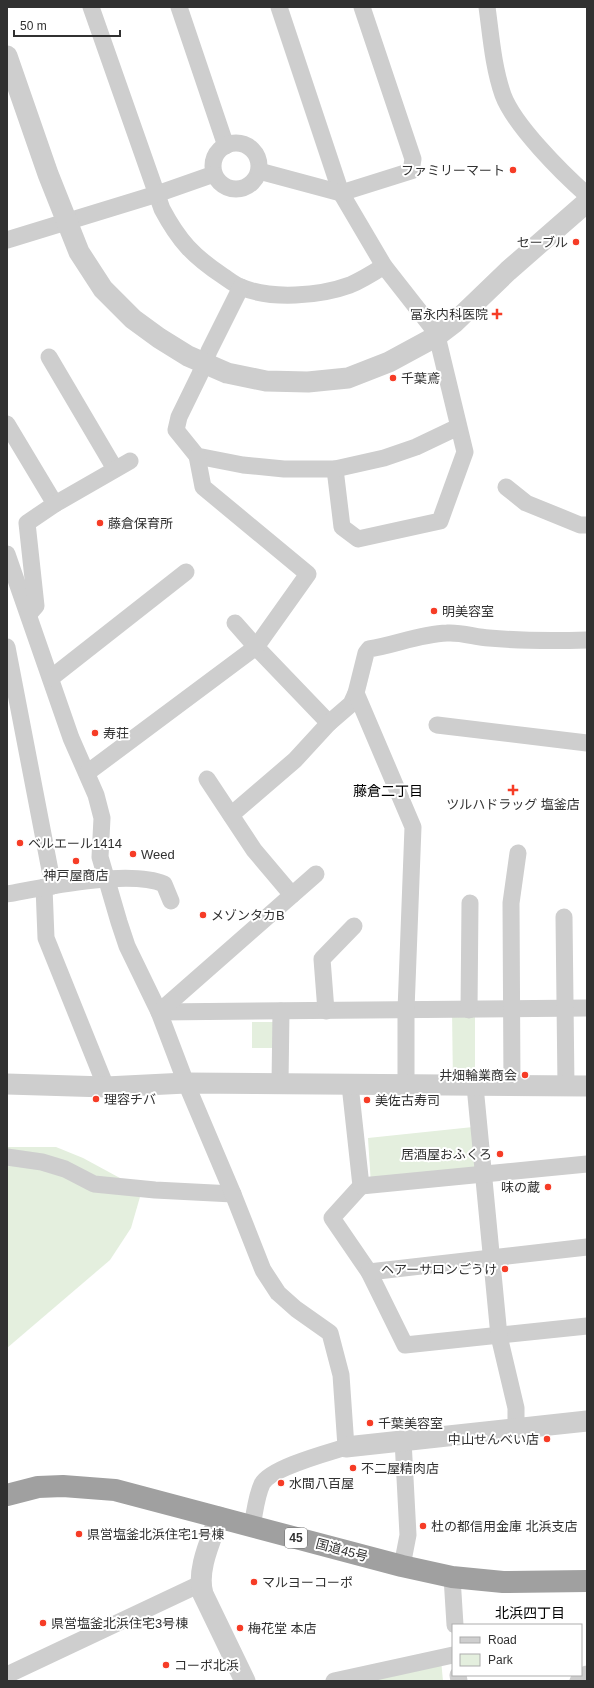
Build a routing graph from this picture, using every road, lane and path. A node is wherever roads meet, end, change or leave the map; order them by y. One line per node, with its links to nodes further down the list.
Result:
1 (91, 7): 11 (street)
2 (179, 7): 7 (street)
3 (279, 7): 10 (street)
4 (362, 7): 10 (street)
5 (487, 7): 12 (street)
6 (7, 56): 14 (street)
7 (226, 146): 8 (street); 9 (street)
8 (259, 171): 9 (street); 10 (street)
9 (214, 174): 11 (street)
10 (341, 193): 16 (street)
11 (157, 194): 14 (street); 17 (street)
12 (587, 195)
13 (587, 202): 18 (street)
14 (67, 222): 15 (street); 20 (street)
15 (7, 240)
16 (384, 266): 17 (street); 18 (street)
17 (241, 287): 20 (street)
18 (436, 336): 20 (street); 22 (street)
19 (49, 357): 26 (street)
20 (205, 363): 23 (street)
21 (7, 424): 26 (street)
22 (458, 427): 24 (street); 24 (street)
23 (197, 456): 24 (street); 34 (street)
24 (335, 469)
25 (506, 487): 27 (street)
26 (55, 504): 30 (street)
27 (587, 525)
28 (7, 554): 30 (street)
29 (186, 572): 35 (street)
30 (29, 614): 35 (street)
31 (235, 622): 34 (street)
32 (587, 640): 37 (street)
33 (7, 647): 36 (street)
34 (256, 647): 38 (street); 41 (street)
35 (51, 678): 41 (street)
36 (10, 686): 47 (street)
37 (356, 693): 38 (street); 56 (street)
38 (329, 723): 43 (street)
39 (437, 725): 40 (street)
40 (587, 743)
41 (87, 773): 46 (street)
42 (207, 779): 43 (street)
43 (230, 815): 49 (street)
44 (518, 853): 58 (street)
45 (316, 874): 49 (street)
46 (107, 879): 47 (street); 50 (street); 61 (street)
47 (49, 887): 48 (street); 71 (street)
48 (7, 894)
49 (292, 895): 61 (street)
50 (171, 900)
51 (470, 903): 57 (street)
52 (564, 917): 55 (street)
53 (354, 926): 60 (street)
54 (587, 1008): 55 (street)
55 (565, 1009): 58 (street); 69 (street)
56 (406, 1010): 57 (street); 60 (street); 66 (street)
57 (469, 1010): 58 (street)
58 (512, 1010): 68 (street)
59 (282, 1011): 60 (street); 61 (street); 64 (street)
60 (326, 1011)
61 (159, 1012): 62 (street)
62 (186, 1083): 64 (street); 71 (street); 76 (street)
63 (7, 1084): 71 (street)
64 (280, 1084): 65 (street)
65 (350, 1085): 66 (street); 75 (street)
66 (406, 1085): 67 (street)
67 (475, 1086): 68 (street); 74 (street)
68 (512, 1086): 69 (street)
69 (566, 1086): 70 (street)
70 (587, 1086)
71 (106, 1087)
72 (7, 1157): 76 (street)
73 (587, 1164): 74 (street)
74 (484, 1174): 75 (street); 78 (street)
75 (361, 1186): 79 (street)
76 (233, 1194): 85 (street)
77 (587, 1247): 78 (street)
78 (492, 1256): 79 (street); 81 (street)
79 (369, 1272): 81 (street)
80 (587, 1326): 81 (street)
81 (499, 1336): 83 (street)
82 (587, 1421): 83 (street)
83 (516, 1428): 84 (street)
84 (402, 1440): 85 (street); 89 (street)
85 (346, 1447): 88 (street)
86 (7, 1495): 87 (highway, 国道45号 / 45)
87 (219, 1517): 88 (highway, 国道45号 / 45); 92 (street)
88 (252, 1526): 89 (highway, 国道45号 / 45)
89 (402, 1566): 90 (highway, 国道45号 / 45)
90 (452, 1577): 91 (highway, 国道45号 / 45); 93 (street)
91 (587, 1581)
92 (200, 1584): 95 (street); 97 (street)
93 (455, 1624)
94 (452, 1655): 98 (street)
95 (7, 1676)
96 (587, 1676): 99 (street)
97 (245, 1681)
98 (334, 1681)
99 (580, 1681)

